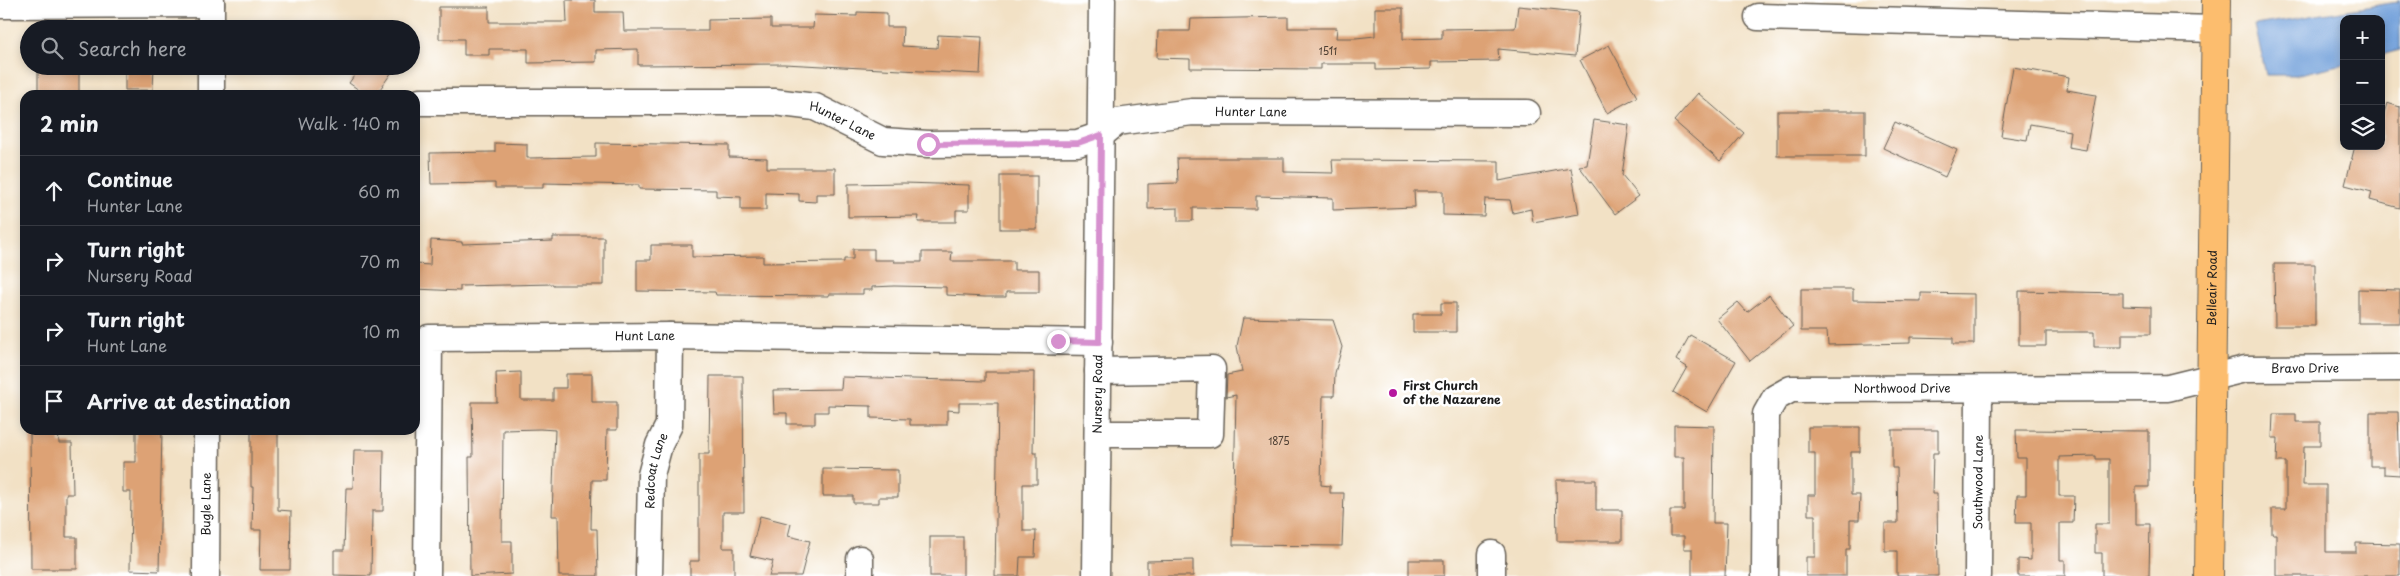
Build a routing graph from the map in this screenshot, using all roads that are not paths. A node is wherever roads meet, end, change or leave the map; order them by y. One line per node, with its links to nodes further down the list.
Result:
1 (1102, 0): 11 (street, Nursery Road)
2 (2216, 0): 6 (main road, Belleair Road)
3 (0, 5): 4 (street)
4 (211, 11)
5 (1758, 17): 6 (street)
6 (2216, 29): 16 (main road, Belleair Road)
7 (211, 75): 8 (street)
8 (211, 90)
9 (420, 102): 11 (street, Hunter Lane)
10 (1527, 113): 11 (street, Hunter Lane)
11 (1101, 135): 13 (street, Nursery Road)
12 (670, 336): 13 (street, Hunt Lane); 21 (street, Hunt Lane); 22 (street, Redcoat Lane)
13 (1099, 342): 15 (street, Nursery Road)
14 (2400, 368): 16 (street, Bravo Drive)
15 (1098, 371): 18 (street, Nursery Road); 18 (street)
16 (2211, 378): 17 (street, Northwood Drive); 26 (main road, Belleair Road)
17 (1979, 389): 24 (street, Northwood Drive); 25 (street, Southwood Lane)
18 (1098, 434): 23 (street, Nursery Road)
19 (207, 435): 20 (street, Bugle Lane)
20 (206, 576)
21 (427, 576)
22 (649, 576)
23 (1096, 576)
24 (1765, 576)
25 (1978, 576)
26 (2209, 576)

